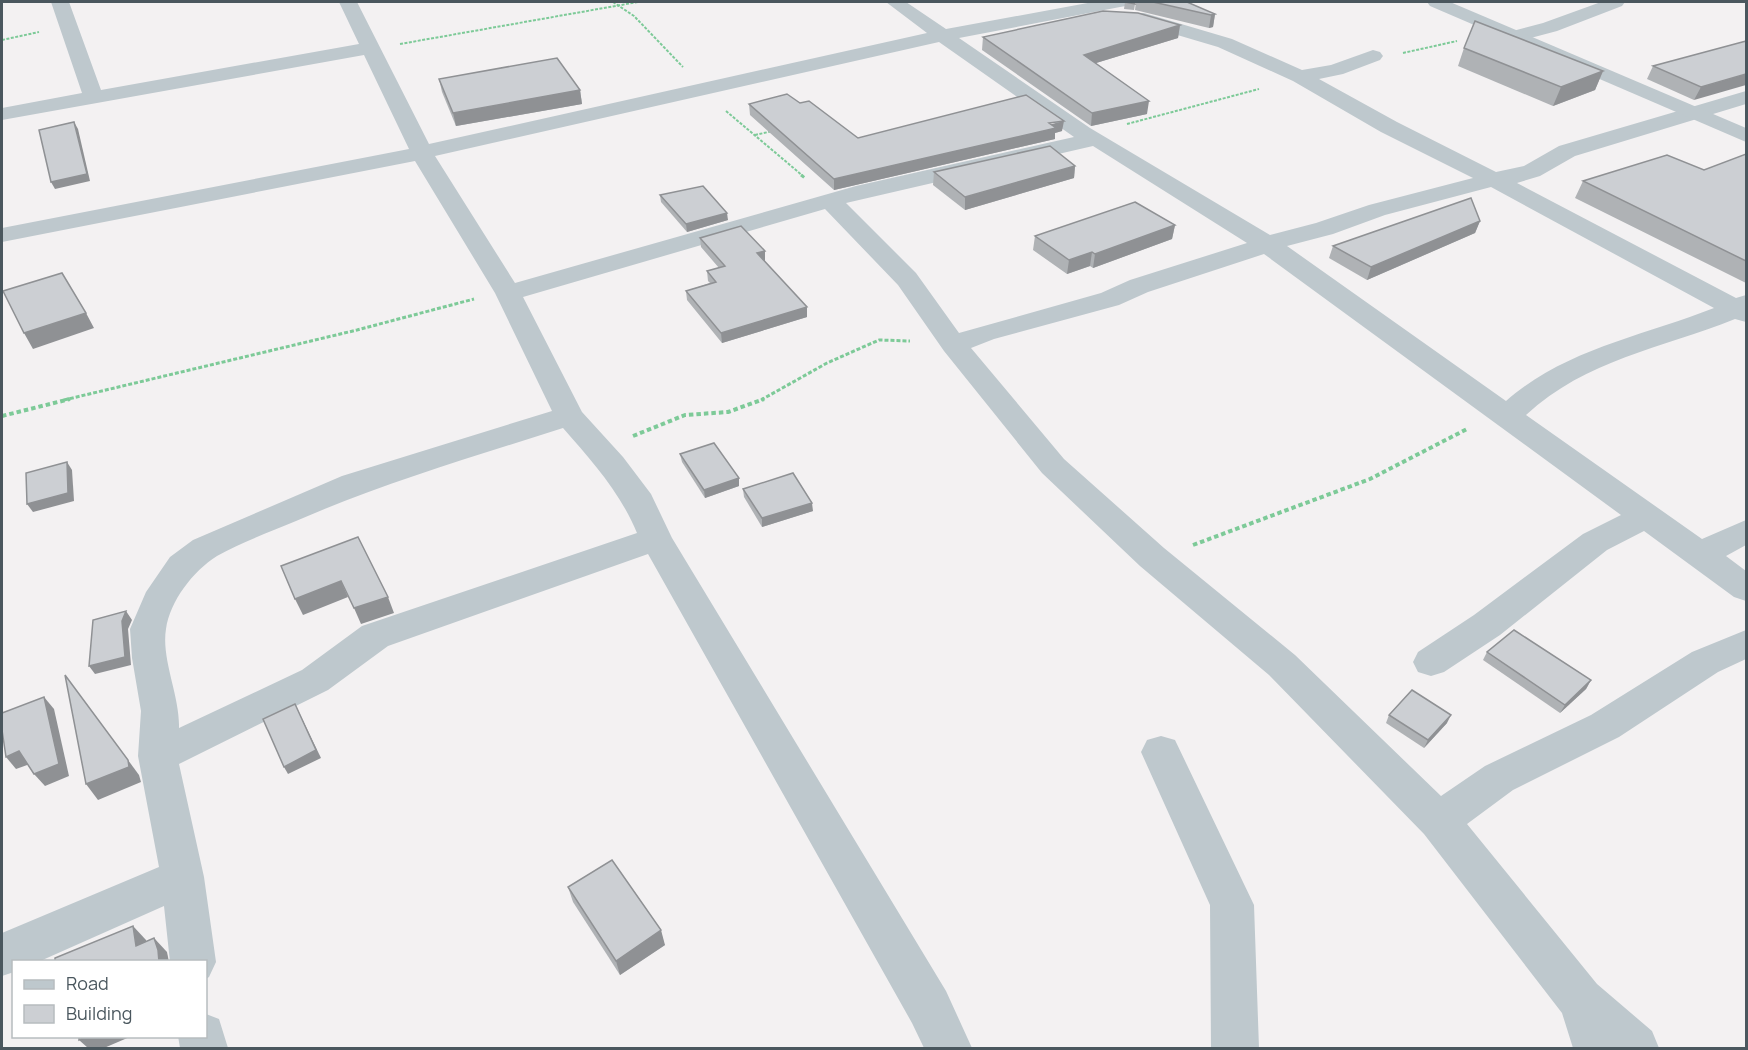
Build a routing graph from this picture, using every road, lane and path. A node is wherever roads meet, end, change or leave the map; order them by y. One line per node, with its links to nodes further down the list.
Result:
1 (60, 2): 11 (street)
2 (348, 2): 15 (street)
3 (614, 2): 9 (path)
4 (638, 2): 9 (path)
5 (895, 2): 12 (street)
6 (1120, 2): 10 (street)
7 (1436, 2): 13 (street)
8 (1616, 2): 13 (street)
9 (619, 5): 15 (path); 18 (path)
10 (1072, 13): 12 (street); 17 (street)
11 (67, 27): 14 (path); 20 (street)
12 (944, 35): 18 (street); 25 (street)
13 (1516, 36): 21 (street)
14 (2, 40)
15 (370, 47): 20 (street); 27 (street)
16 (1372, 56): 17 (street)
17 (1300, 76): 25 (path); 28 (street)
18 (708, 88): 24 (path); 27 (street)
19 (1746, 97): 21 (street)
20 (94, 99): 22 (street)
21 (1691, 113): 26 (street); 28 (street)
22 (2, 114)
23 (777, 130): 24 (path)
24 (755, 135): 29 (path)
25 (1089, 136): 29 (street); 31 (street)
26 (1746, 136)
27 (422, 153): 30 (street); 32 (street)
28 (1493, 179): 31 (street); 33 (street)
29 (830, 201): 32 (street); 34 (street)
30 (2, 235)
31 (1270, 246): 34 (street); 35 (street)
32 (507, 291): 36 (path); 37 (street)
33 (1743, 308): 35 (street)
34 (954, 345): 38 (path); 43 (street)
35 (1501, 414): 39 (street); 43 (path)
36 (2, 416)
37 (569, 416): 38 (street); 48 (street)
38 (599, 451): 41 (street)
39 (1646, 516): 42 (street); 46 (street)
40 (1746, 531): 42 (street)
41 (656, 539): 48 (street); 54 (street)
42 (1701, 554): 44 (street)
43 (1152, 557): 49 (street)
44 (1746, 588)
45 (1746, 644): 49 (street)
46 (1431, 662)
47 (1161, 752): 55 (street)
48 (158, 756): 50 (street)
49 (1439, 821): 53 (street)
50 (182, 877): 51 (street); 52 (street)
51 (2, 955)
52 (193, 960)
53 (1581, 1000): 56 (street); 57 (street)
54 (948, 1048)
55 (1235, 1048)
56 (1597, 1048)
57 (1635, 1048)

